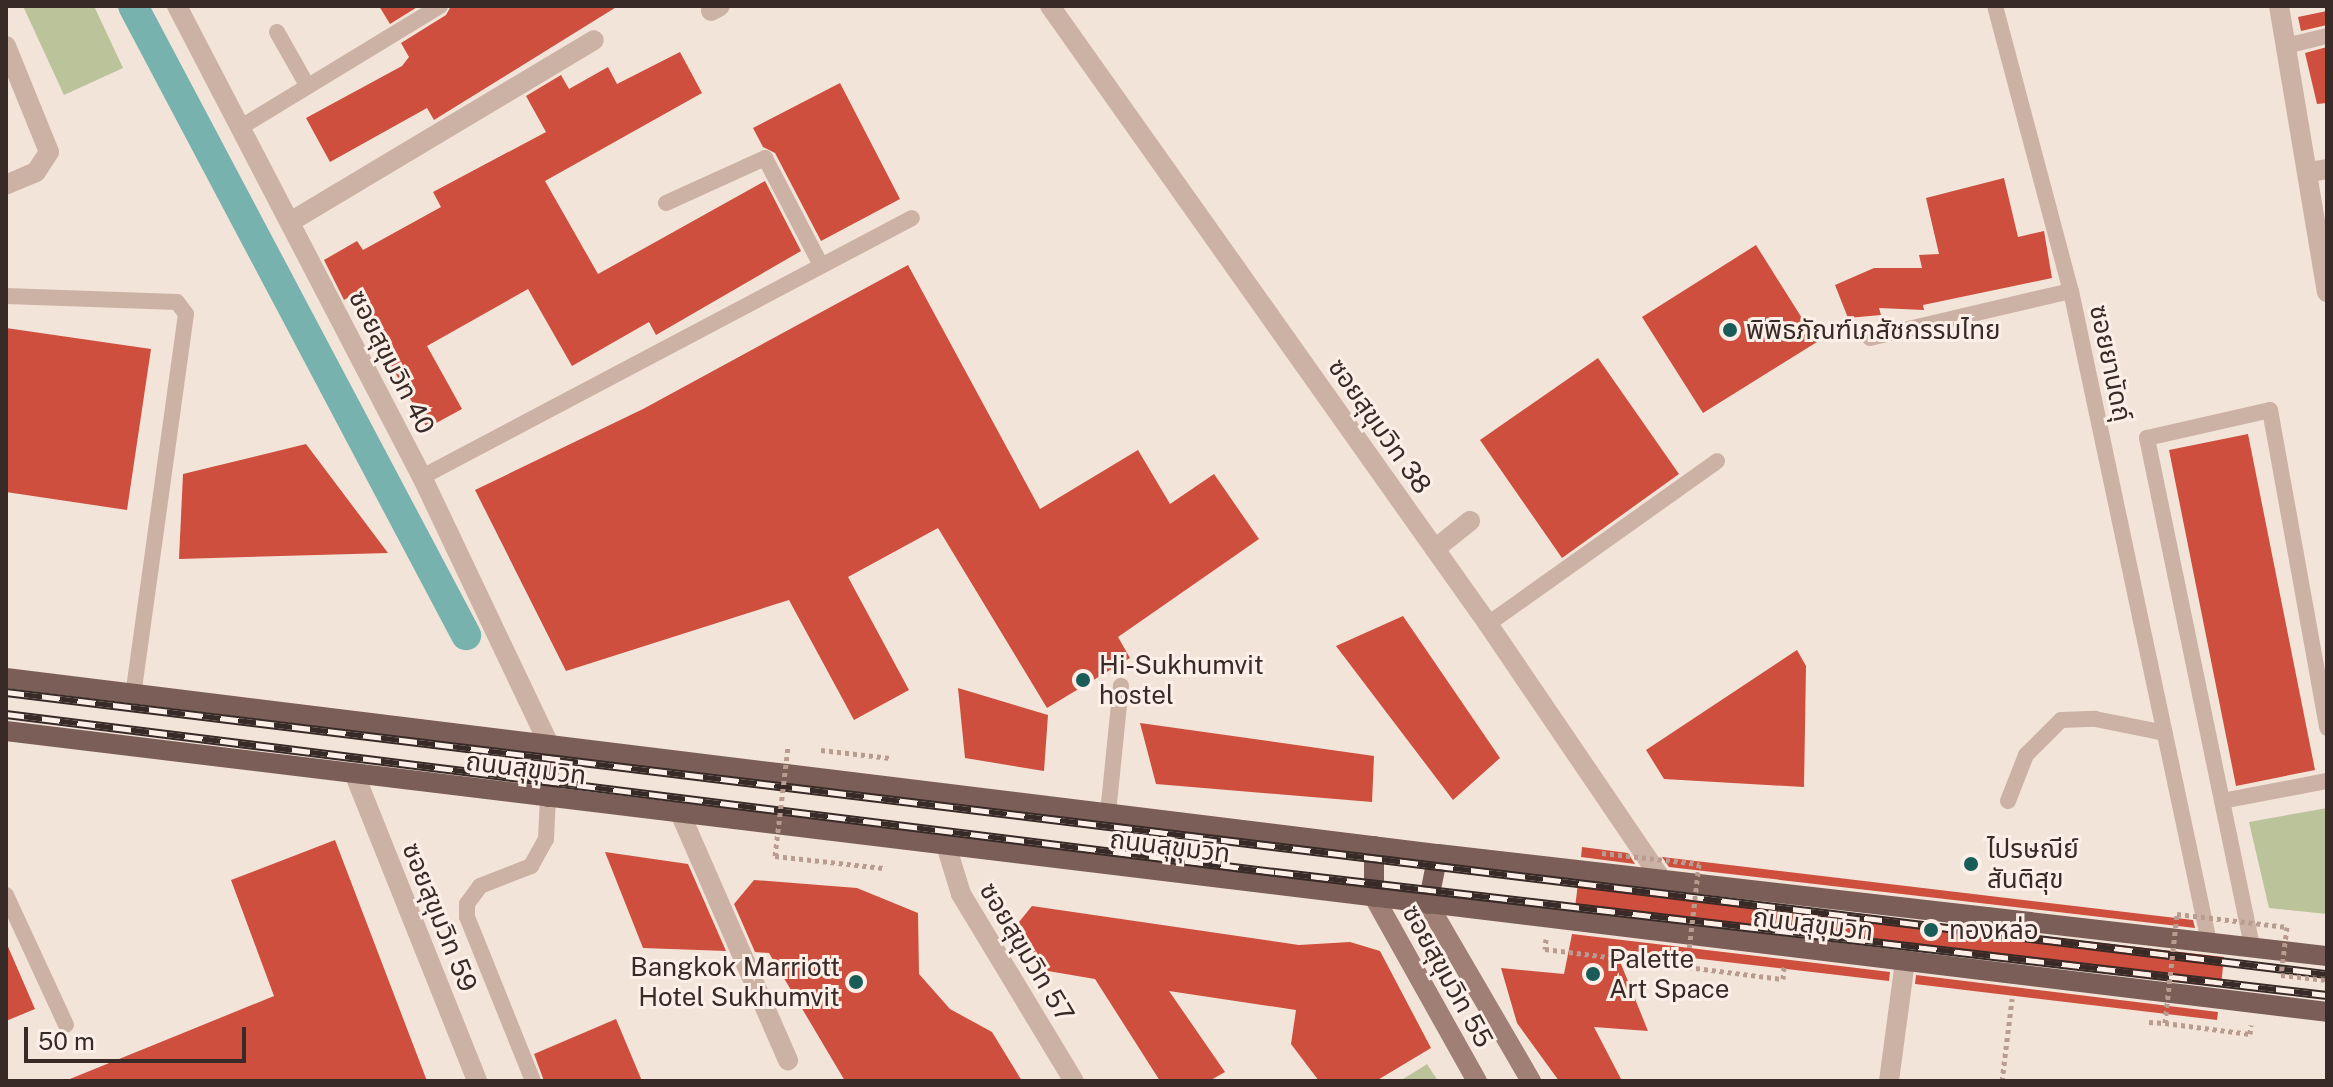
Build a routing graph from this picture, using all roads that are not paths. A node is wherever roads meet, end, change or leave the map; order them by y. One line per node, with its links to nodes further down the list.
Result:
1 (177, 6): 12 (street, ซอยสุขุมวิท 40)
2 (440, 6): 11 (lane)
3 (1050, 6): 26 (street, ซอยสุขุมวิท 38)
4 (1995, 6): 20 (lane, ซอยยานัดถุ์)
5 (2279, 6): 10 (street)
6 (277, 32): 11 (lane)
7 (2327, 36): 10 (lane)
8 (594, 40): 17 (street)
9 (6, 46): 14 (street)
10 (2286, 46): 13 (street)
11 (307, 85): 12 (lane)
12 (241, 127): 17 (street, ซอยสุขุมวิท 40)
13 (2318, 170): 19 (street)
14 (6, 185)
15 (666, 203): 18 (lane)
16 (912, 218): 18 (lane)
17 (290, 222): 24 (street, ซอยสุขุมวิท 40)
18 (821, 265): 24 (lane)
19 (2326, 281)
20 (2071, 291): 22 (lane); 33 (lane, ซอยยานัดถุ์)
21 (6, 296): 30 (lane)
22 (1870, 338)
23 (1717, 461): 27 (lane)
24 (422, 477): 34 (street, ซอยสุขุมวิท 40)
25 (1470, 521): 26 (street)
26 (1435, 549): 27 (street, ซอยสุขุมวิท 38)
27 (1488, 624): 45 (street, ซอยสุขุมวิท 38)
28 (6, 678): 30 (main road, ถนนสุขุมวิท)
29 (1121, 686): 41 (lane)
30 (133, 694): 34 (main road, ถนนสุขุมวิท)
31 (2327, 728): 39 (lane)
32 (6, 731): 35 (main road, ถนนสุขุมวิท)
33 (2165, 733): 38 (lane); 49 (lane, ซอยยานัดถุ์)
34 (550, 747): 37 (main road); 41 (main road, ถนนสุขุมวิท)
35 (354, 773): 37 (main road, ถนนสุขุมวิท); 56 (street, ซอยสุขุมวิท 59)
36 (2327, 781): 39 (lane)
37 (548, 797): 40 (main road, ถนนสุขุมวิท); 57 (lane)
38 (2008, 801)
39 (2222, 801): 50 (lane)
40 (680, 813): 42 (main road, ถนนสุขุมวิท); 55 (street)
41 (1108, 813): 43 (main road, ถนนสุขุมวิท)
42 (946, 845): 47 (main road, ถนนสุขุมวิท); 58 (street, ซอยสุขุมวิท 57)
43 (1374, 846): 44 (main road, ถนนสุขุมวิท); 47 (main road)
44 (1438, 854): 45 (main road, ถนนสุขุมวิท); 48 (main road)
45 (1662, 880): 49 (main road, ถนนสุขุมวิท)
46 (6, 895): 54 (lane)
47 (1374, 897): 48 (main road, ถนนสุขุมวิท); 59 (main road, ซอยสุขุมวิท 55)
48 (1428, 904): 52 (main road, ถนนสุขุมวิท); 60 (main road, ซอยสุขุมวิท 55)
49 (2209, 942): 50 (main road, ถนนสุขุมวิท)
50 (2252, 946): 51 (main road, ถนนสุขุมวิท)
51 (2327, 956)
52 (1905, 961): 53 (main road, ถนนสุขุมวิท); 61 (street)
53 (2327, 1012)
54 (66, 1025)
55 (788, 1060)
56 (477, 1081)
57 (533, 1081)
58 (1074, 1081)
59 (1477, 1081)
60 (1531, 1081)
61 (1889, 1081)

